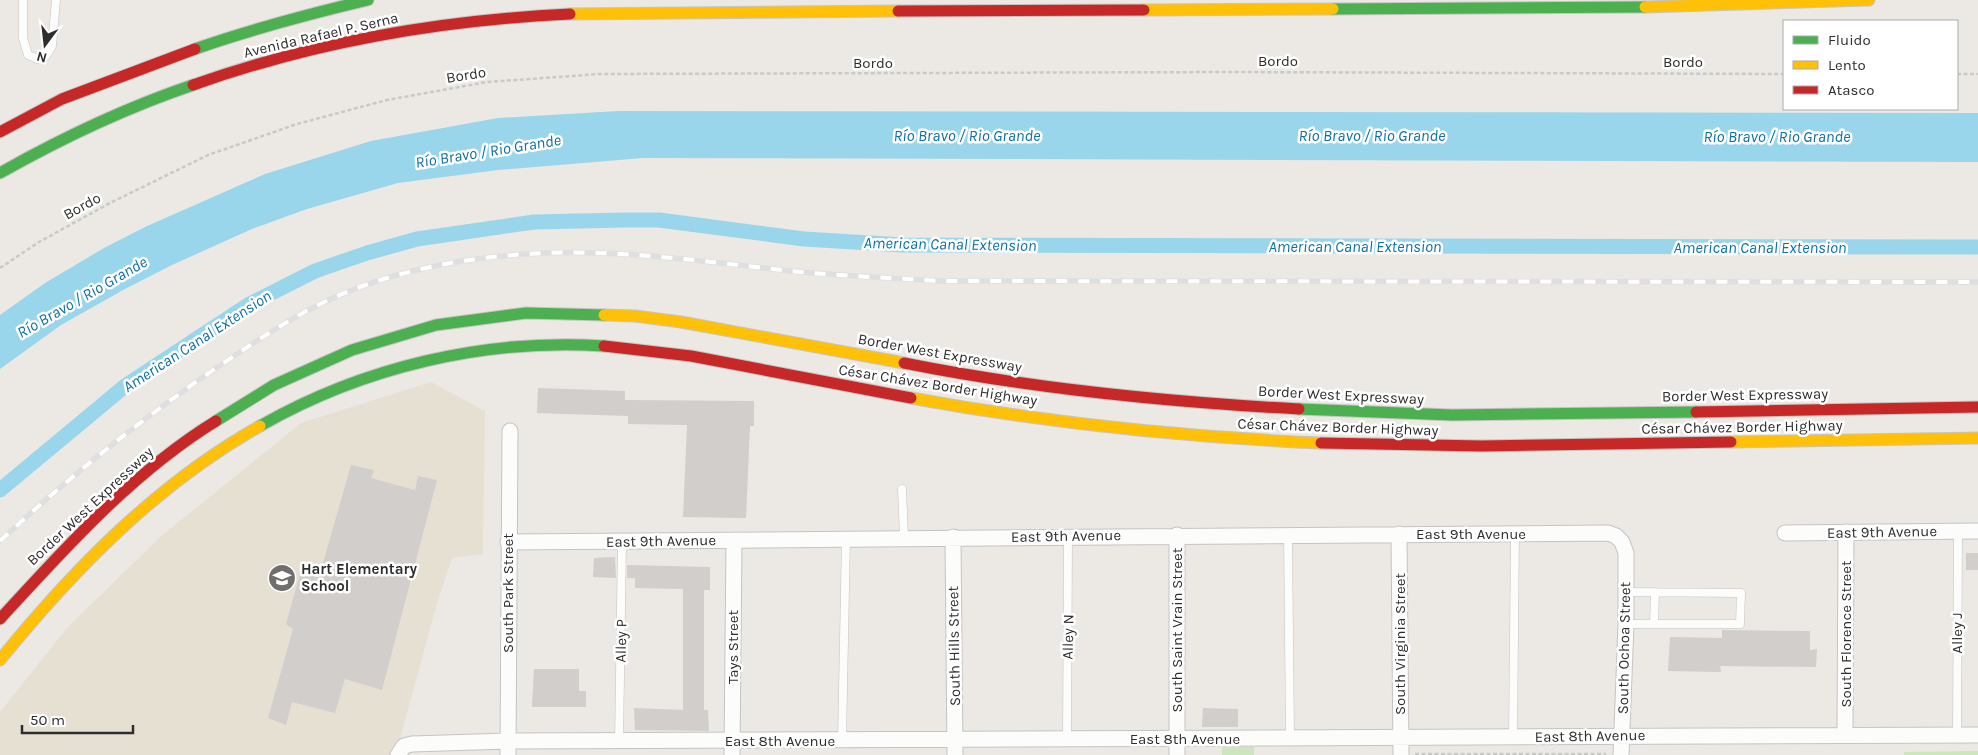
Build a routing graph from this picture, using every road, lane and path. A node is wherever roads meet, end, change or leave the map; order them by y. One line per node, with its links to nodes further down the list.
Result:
1 (23, 0): 2 (lane)
2 (56, 0)
3 (366, 0): 8 (highway, Avenida Rafael P. Serna)
4 (1869, 0): 9 (highway, Avenida Rafael P. Serna)
5 (1783, 74): 10 (path, Bordo)
6 (1958, 74): 7 (path)
7 (1978, 74)
8 (0, 132)
9 (0, 173)
10 (0, 268)
11 (1978, 407): 33 (highway, Border West Expressway)
12 (510, 431): 29 (street, South Park Street)
13 (1978, 438): 36 (highway, César Chávez Border Highway)
14 (902, 489): 24 (lane)
15 (1958, 531): 16 (street, East 9th Avenue); 17 (street, East 9th Avenue); 39 (lane, Alley J)
16 (1978, 531)
17 (1846, 532): 19 (street, East 9th Avenue); 38 (street, South Florence Street)
18 (1515, 533): 21 (street, East 9th Avenue); 30 (street, East 9th Avenue); 44 (lane)
19 (1785, 533)
20 (1288, 534): 21 (street, East 9th Avenue); 22 (street, East 9th Avenue); 43 (lane)
21 (1399, 534): 41 (street, South Virginia Street)
22 (1177, 535): 23 (street, East 9th Avenue); 42 (street, South Saint Vrain Street)
23 (1068, 536): 25 (street, East 9th Avenue); 45 (lane, Alley N)
24 (904, 537): 25 (street, East 9th Avenue); 26 (street, East 9th Avenue)
25 (953, 537): 48 (street, South Hills Street)
26 (846, 538): 27 (street, East 9th Avenue); 46 (lane)
27 (734, 540): 28 (street, East 9th Avenue); 50 (street, Tays Street)
28 (622, 541): 29 (street, East 9th Avenue); 47 (lane, Alley P)
29 (508, 542): 49 (street, South Park Street)
30 (1622, 542): 31 (street, South Ochoa Street)
31 (1626, 592): 32 (lane); 34 (street, South Ochoa Street)
32 (1655, 592): 35 (lane); 35 (lane)
33 (0, 619)
34 (1626, 624): 35 (lane); 37 (street, South Ochoa Street)
35 (1654, 624)
36 (0, 660)
37 (1622, 735): 38 (street, East 8th Avenue); 44 (street, East 8th Avenue); 52 (street, South Ochoa Street)
38 (1845, 735): 39 (street, East 8th Avenue)
39 (1957, 735): 40 (street, East 8th Avenue)
40 (1978, 735)
41 (1401, 737): 43 (street, East 8th Avenue); 44 (street, East 8th Avenue); 55 (street, South Virginia Street)
42 (1178, 738): 43 (street, East 8th Avenue); 45 (street, East 8th Avenue); 54 (street, South Saint Vrain Street)
43 (1290, 738)
44 (1513, 738)
45 (1067, 739): 48 (street, East 8th Avenue)
46 (842, 741): 48 (street, East 8th Avenue); 50 (street, East 8th Avenue)
47 (620, 742): 49 (street, East 8th Avenue); 50 (street, East 8th Avenue)
48 (955, 747)
49 (508, 748): 53 (street, East 8th Avenue)
50 (732, 748)
51 (1413, 754): 52 (path)
52 (1614, 754)
53 (398, 755)
54 (1177, 755)
55 (1401, 755)

